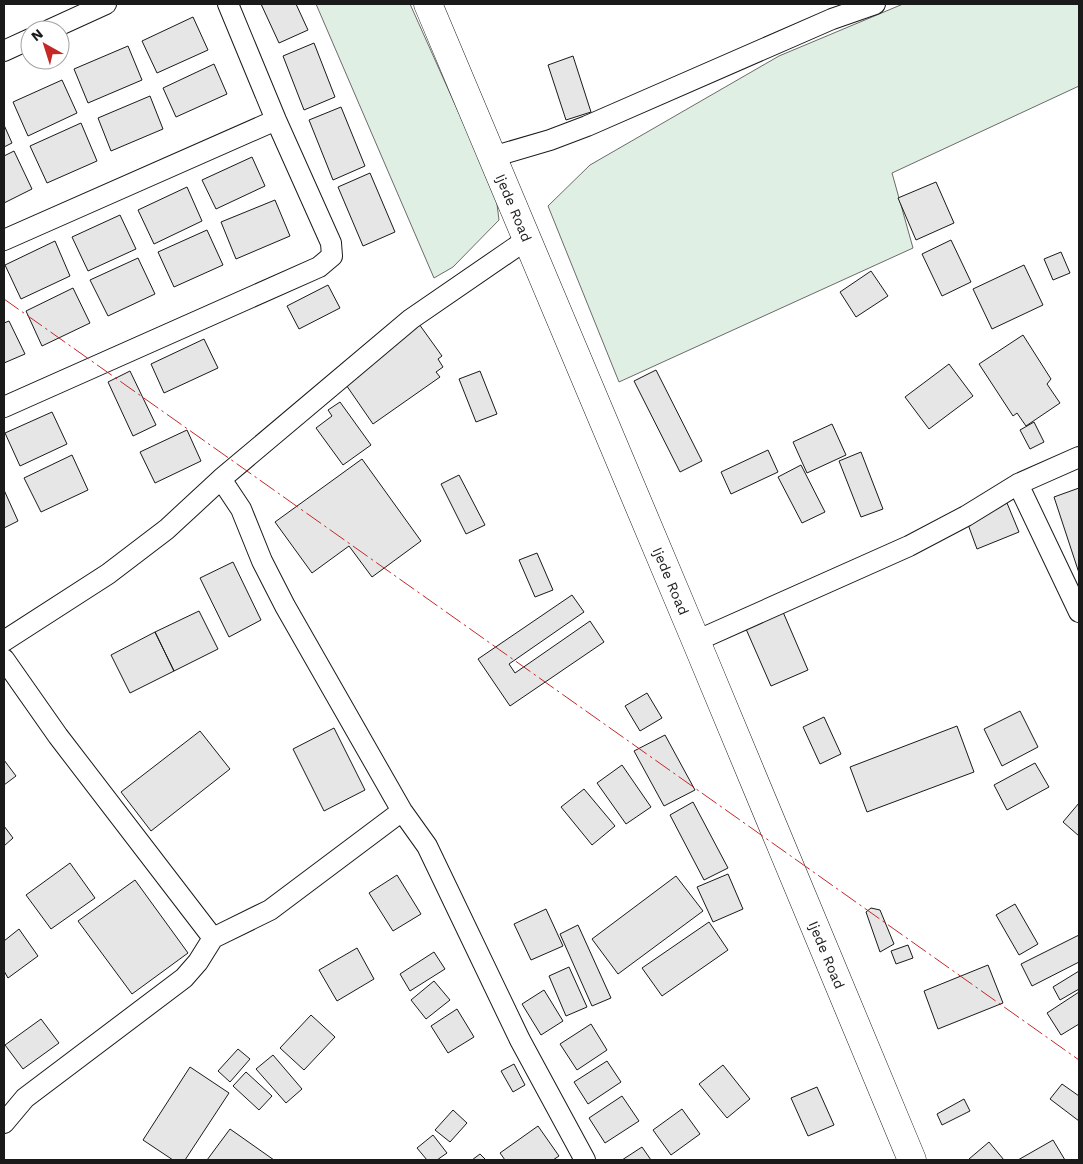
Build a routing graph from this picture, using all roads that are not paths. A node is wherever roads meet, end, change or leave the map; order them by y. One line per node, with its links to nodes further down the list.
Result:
1 (106, 4): 6 (street)
2 (228, 4): 9 (street)
3 (428, 4): 10 (main road, Ijede Road)
4 (875, 4): 5 (street)
5 (828, 11): 10 (street)
6 (70, 20)
7 (20, 44): 8 (street)
8 (4, 51)
9 (276, 120): 11 (street); 13 (street)
10 (492, 156): 12 (main road, Ijede Road)
11 (4, 240)
12 (526, 240): 15 (street); 19 (main road, Ijede Road)
13 (4, 407)
14 (1079, 457): 16 (street)
15 (221, 479): 18 (street); 21 (street)
16 (1018, 484): 17 (street); 19 (street)
17 (1079, 612)
18 (4, 641)
19 (696, 641): 25 (main road, Ijede Road)
20 (4, 659): 22 (street)
21 (402, 811): 22 (street); 24 (street)
22 (213, 938): 23 (street)
23 (4, 1123)
24 (585, 1160)
25 (912, 1160)

